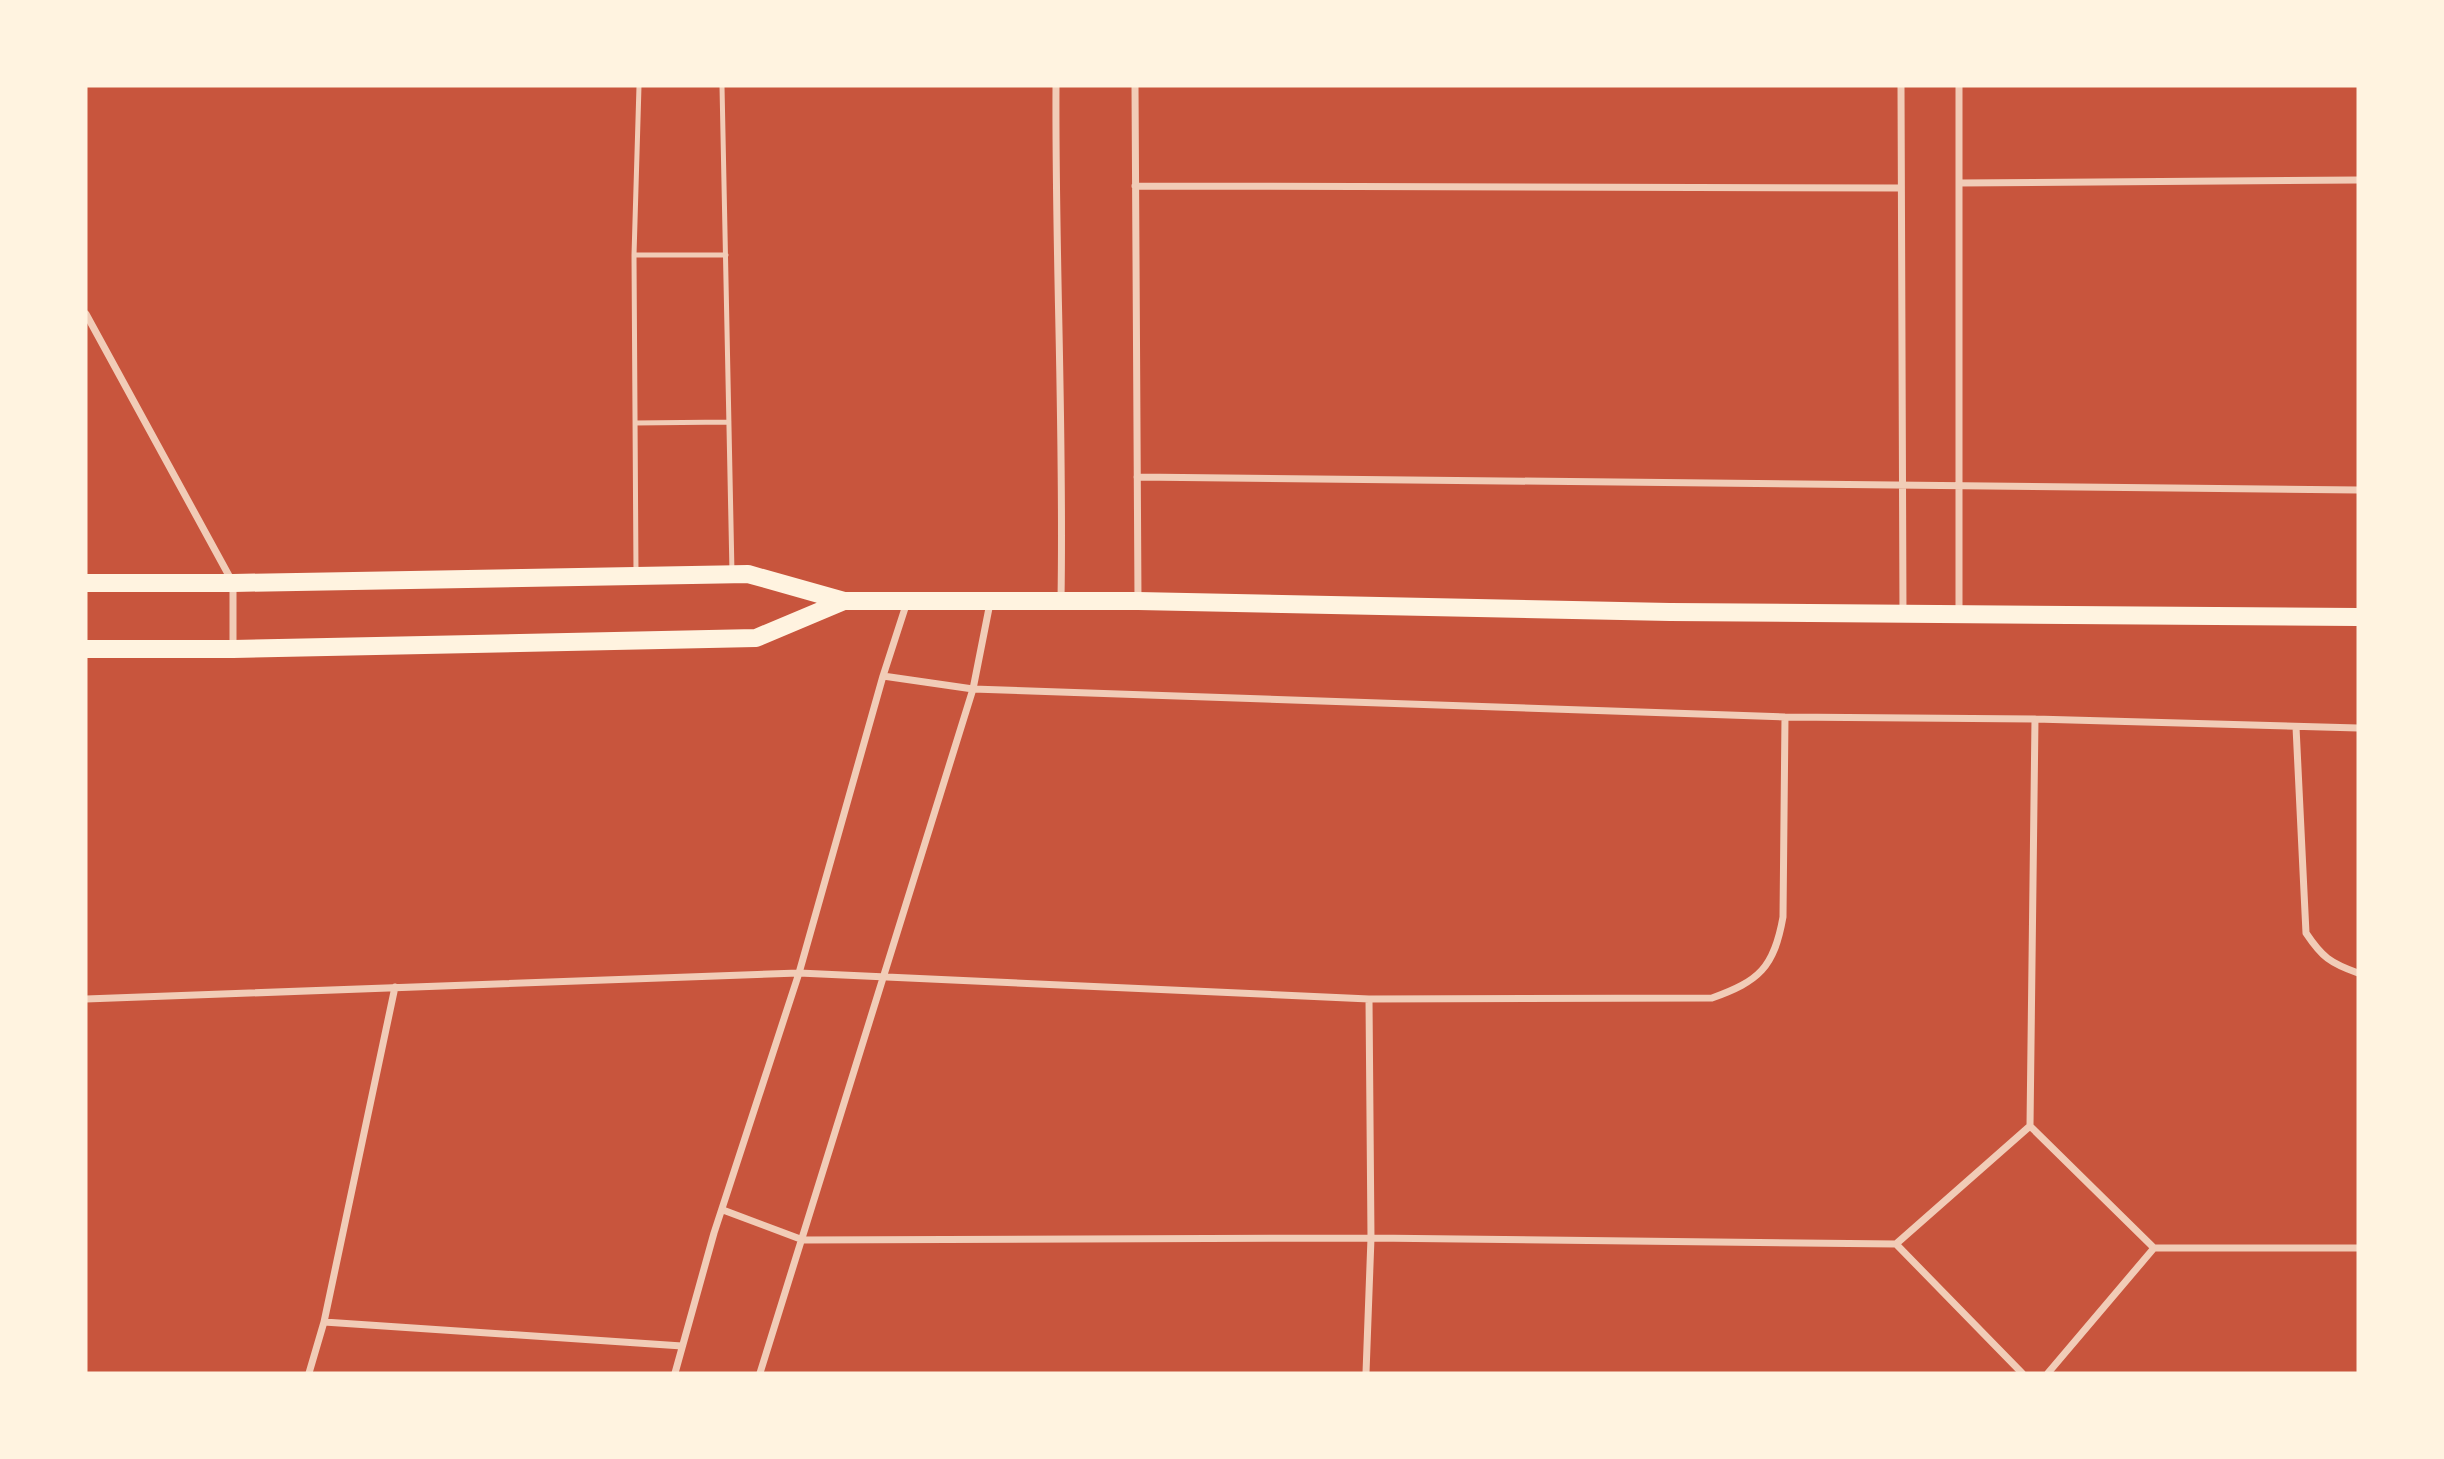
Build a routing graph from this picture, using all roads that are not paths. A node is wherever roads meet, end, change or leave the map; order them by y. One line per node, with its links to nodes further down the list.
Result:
1 (639, 86): 11 (lane)
2 (722, 86): 12 (lane)
3 (1056, 86): 26 (street)
4 (1135, 86): 9 (street)
5 (1900, 86): 10 (street)
6 (1959, 86): 8 (street)
7 (2358, 180): 8 (street)
8 (1959, 183): 20 (street)
9 (1135, 186): 10 (street); 18 (street)
10 (1901, 188): 19 (street)
11 (634, 255): 12 (lane); 17 (lane)
12 (726, 255): 16 (lane)
13 (86, 314): 15 (street)
14 (86, 336): 15 (street)
15 (98, 337): 25 (street)
16 (729, 422): 17 (lane); 22 (lane)
17 (635, 423): 23 (lane)
18 (1137, 477): 19 (street); 29 (street)
19 (1901, 485): 20 (street); 31 (street)
20 (1959, 486): 21 (street); 32 (street)
21 (2358, 490)
22 (732, 575): 23 (main road); 27 (main road)
23 (636, 576): 25 (main road)
24 (86, 583): 25 (main road)
25 (233, 583): 35 (street)
26 (1061, 600): 29 (main road); 30 (main road)
27 (844, 601): 28 (main road); 35 (main road)
28 (907, 601): 30 (main road); 36 (street)
29 (1138, 601): 31 (main road)
30 (990, 602): 37 (street)
31 (1903, 614): 32 (main road)
32 (1959, 614): 33 (main road)
33 (2358, 617)
34 (86, 649): 35 (main road)
35 (233, 649)
36 (883, 676): 37 (street); 42 (street)
37 (973, 690): 38 (street); 44 (street)
38 (1785, 718): 39 (street); 47 (street)
39 (2035, 719): 40 (street); 48 (street)
40 (2296, 727): 41 (street); 43 (street)
41 (2358, 728)
42 (799, 973): 44 (street); 45 (street); 49 (street)
43 (2358, 973)
44 (884, 976): 47 (street); 51 (street)
45 (395, 987): 46 (street); 55 (street)
46 (86, 999)
47 (1369, 999): 50 (street)
48 (2030, 1126): 52 (street); 53 (street)
49 (723, 1210): 51 (street); 56 (street)
50 (1371, 1238): 51 (street); 52 (street); 60 (street)
51 (803, 1240): 59 (street)
52 (1896, 1244): 61 (street)
53 (2154, 1248): 54 (street); 62 (street)
54 (2358, 1248)
55 (324, 1322): 56 (street); 57 (street)
56 (682, 1346): 58 (street)
57 (309, 1373)
58 (675, 1373)
59 (760, 1373)
60 (1366, 1373)
61 (2022, 1373)
62 (2048, 1373)

